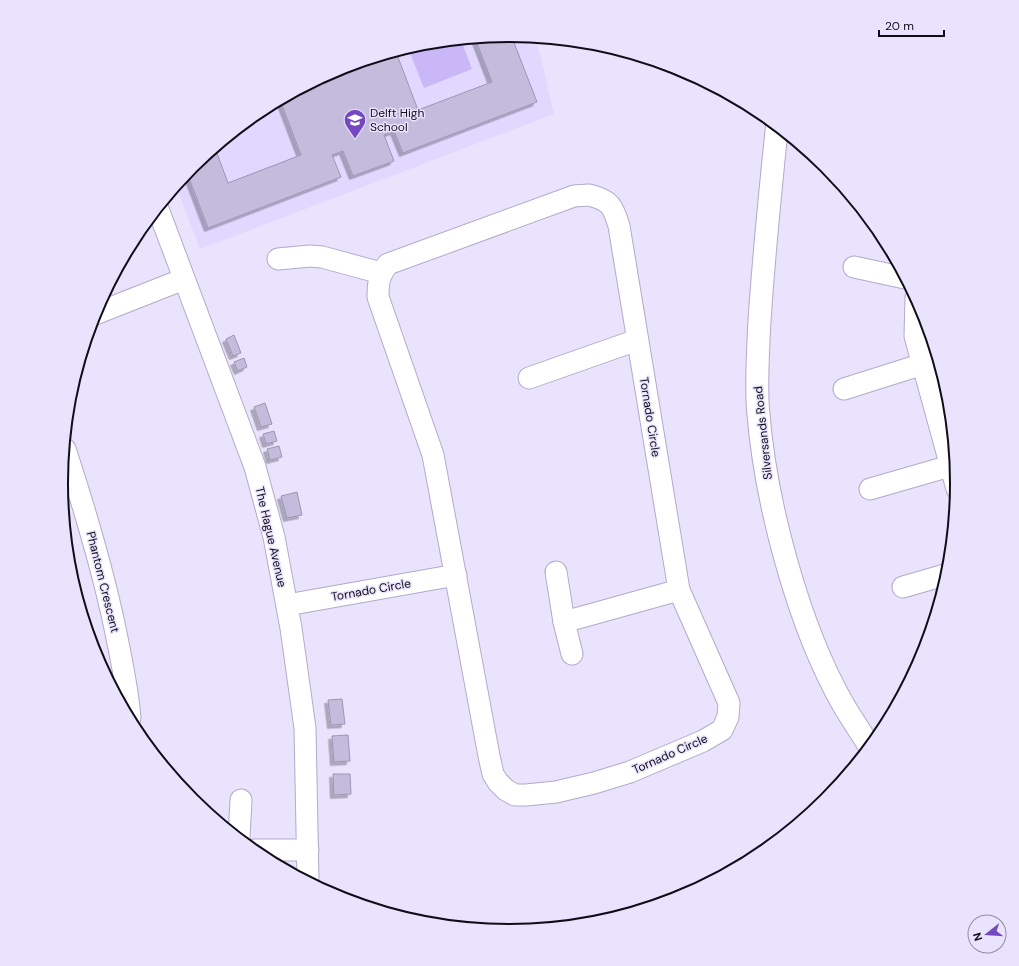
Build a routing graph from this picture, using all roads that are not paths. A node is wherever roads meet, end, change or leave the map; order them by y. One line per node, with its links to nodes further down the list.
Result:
1 (776, 132): 26 (street, Silversands Road)
2 (160, 215): 7 (street, The Hague Avenue)
3 (278, 259): 5 (street)
4 (854, 267): 6 (street)
5 (381, 273): 10 (street, Tornado Circle); 18 (street, Tornado Circle)
6 (899, 276)
7 (184, 279): 8 (street); 22 (street, The Hague Avenue)
8 (104, 311)
9 (916, 311): 11 (street)
10 (637, 340): 12 (street); 21 (street, Tornado Circle)
11 (922, 364): 13 (street); 15 (street)
12 (529, 378)
13 (844, 389)
14 (69, 460): 25 (street, Phantom Crescent)
15 (950, 466): 16 (street)
16 (870, 489)
17 (556, 572): 23 (street)
18 (456, 575): 21 (street, Tornado Circle); 22 (street, Tornado Circle)
19 (940, 576): 20 (street)
20 (903, 587)
21 (679, 590): 23 (street)
22 (287, 605): 32 (street, The Hague Avenue)
23 (564, 622): 24 (street)
24 (572, 654)
25 (129, 704)
26 (844, 705): 27 (street, Silversands Road); 28 (street, Silversands Road)
27 (866, 741)
28 (857, 753)
29 (241, 800): 30 (street)
30 (239, 832)
31 (264, 850): 32 (street)
32 (308, 850): 33 (street, The Hague Avenue)
33 (308, 876)

